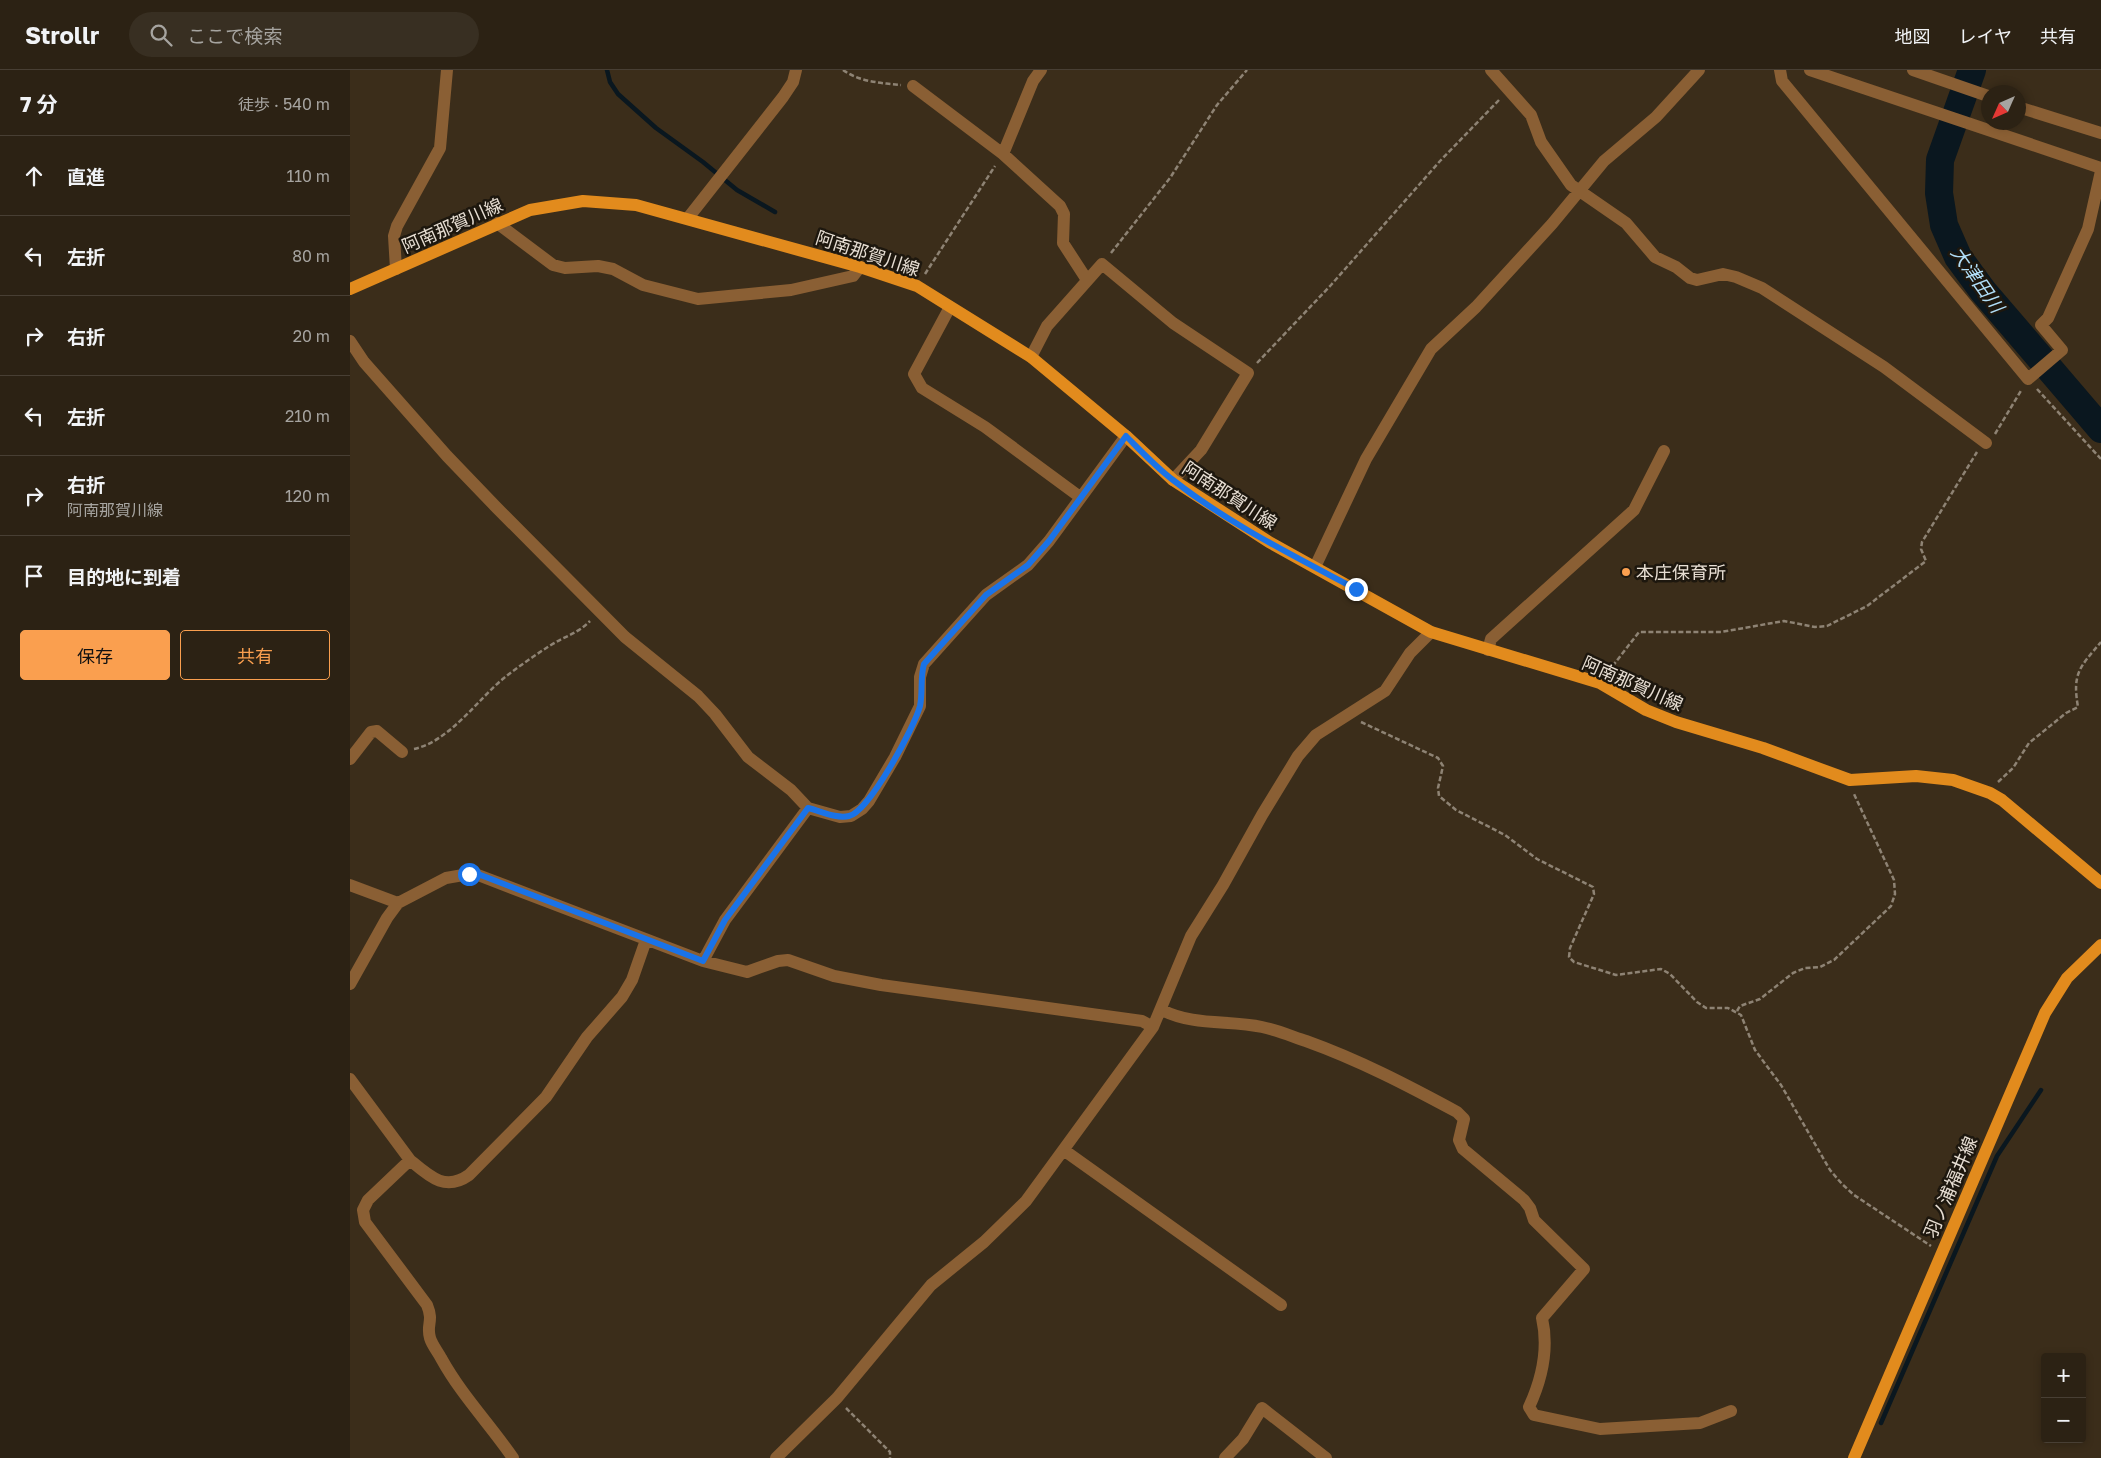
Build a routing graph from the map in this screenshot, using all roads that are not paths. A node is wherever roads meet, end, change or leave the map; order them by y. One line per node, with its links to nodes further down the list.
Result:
1 (447, 70): 19 (street)
2 (796, 70): 16 (street)
3 (1042, 70): 13 (street)
4 (1491, 70): 15 (street)
5 (1699, 70): 15 (street)
6 (1780, 70): 14 (street)
7 (1810, 70): 14 (street)
8 (1913, 70): 10 (street)
9 (913, 86): 13 (street)
10 (1981, 94)
11 (2026, 110): 12 (street)
12 (2101, 133)
13 (1003, 154): 20 (street)
14 (2101, 169)
15 (1580, 191): 26 (street); 30 (street)
16 (688, 218): 17 (main road, 阿南那賀川線); 18 (main road, 阿南那賀川線)
17 (497, 223): 18 (street); 19 (main road, 阿南那賀川線)
18 (860, 266): 22 (main road, 阿南那賀川線)
19 (396, 269): 21 (main road, 阿南那賀川線)
20 (1087, 280): 24 (street); 28 (street)
21 (350, 289)
22 (950, 307): 24 (main road, 阿南那賀川線); 29 (street)
23 (350, 341): 35 (street)
24 (1031, 357): 25 (main road, 阿南那賀川線)
25 (1126, 436): 28 (main road, 阿南那賀川線); 29 (street)
26 (1986, 443)
27 (1664, 451): 32 (street)
28 (1173, 480): 30 (main road, 阿南那賀川線)
29 (1080, 497): 35 (street)
30 (1315, 567): 31 (main road, 阿南那賀川線)
31 (1431, 632): 32 (main road, 阿南那賀川線); 43 (street)
32 (1488, 650): 36 (main road, 阿南那賀川線)
33 (402, 752): 34 (street)
34 (350, 759)
35 (808, 808): 41 (street)
36 (2101, 883)
37 (350, 885): 38 (street)
38 (398, 903): 39 (street); 42 (street)
39 (646, 940): 41 (street); 47 (street)
40 (2101, 945): 54 (main road, 羽ノ浦福井線)
41 (703, 961): 44 (street)
42 (350, 984)
43 (1162, 1010): 44 (street); 49 (street)
44 (1153, 1027): 46 (street)
45 (350, 1079): 47 (street)
46 (1065, 1151): 48 (street); 51 (street)
47 (410, 1160): 50 (street)
48 (1281, 1304)
49 (1731, 1411)
50 (513, 1458)
51 (776, 1458)
52 (1225, 1458): 53 (street)
53 (1326, 1458)
54 (1854, 1458)

